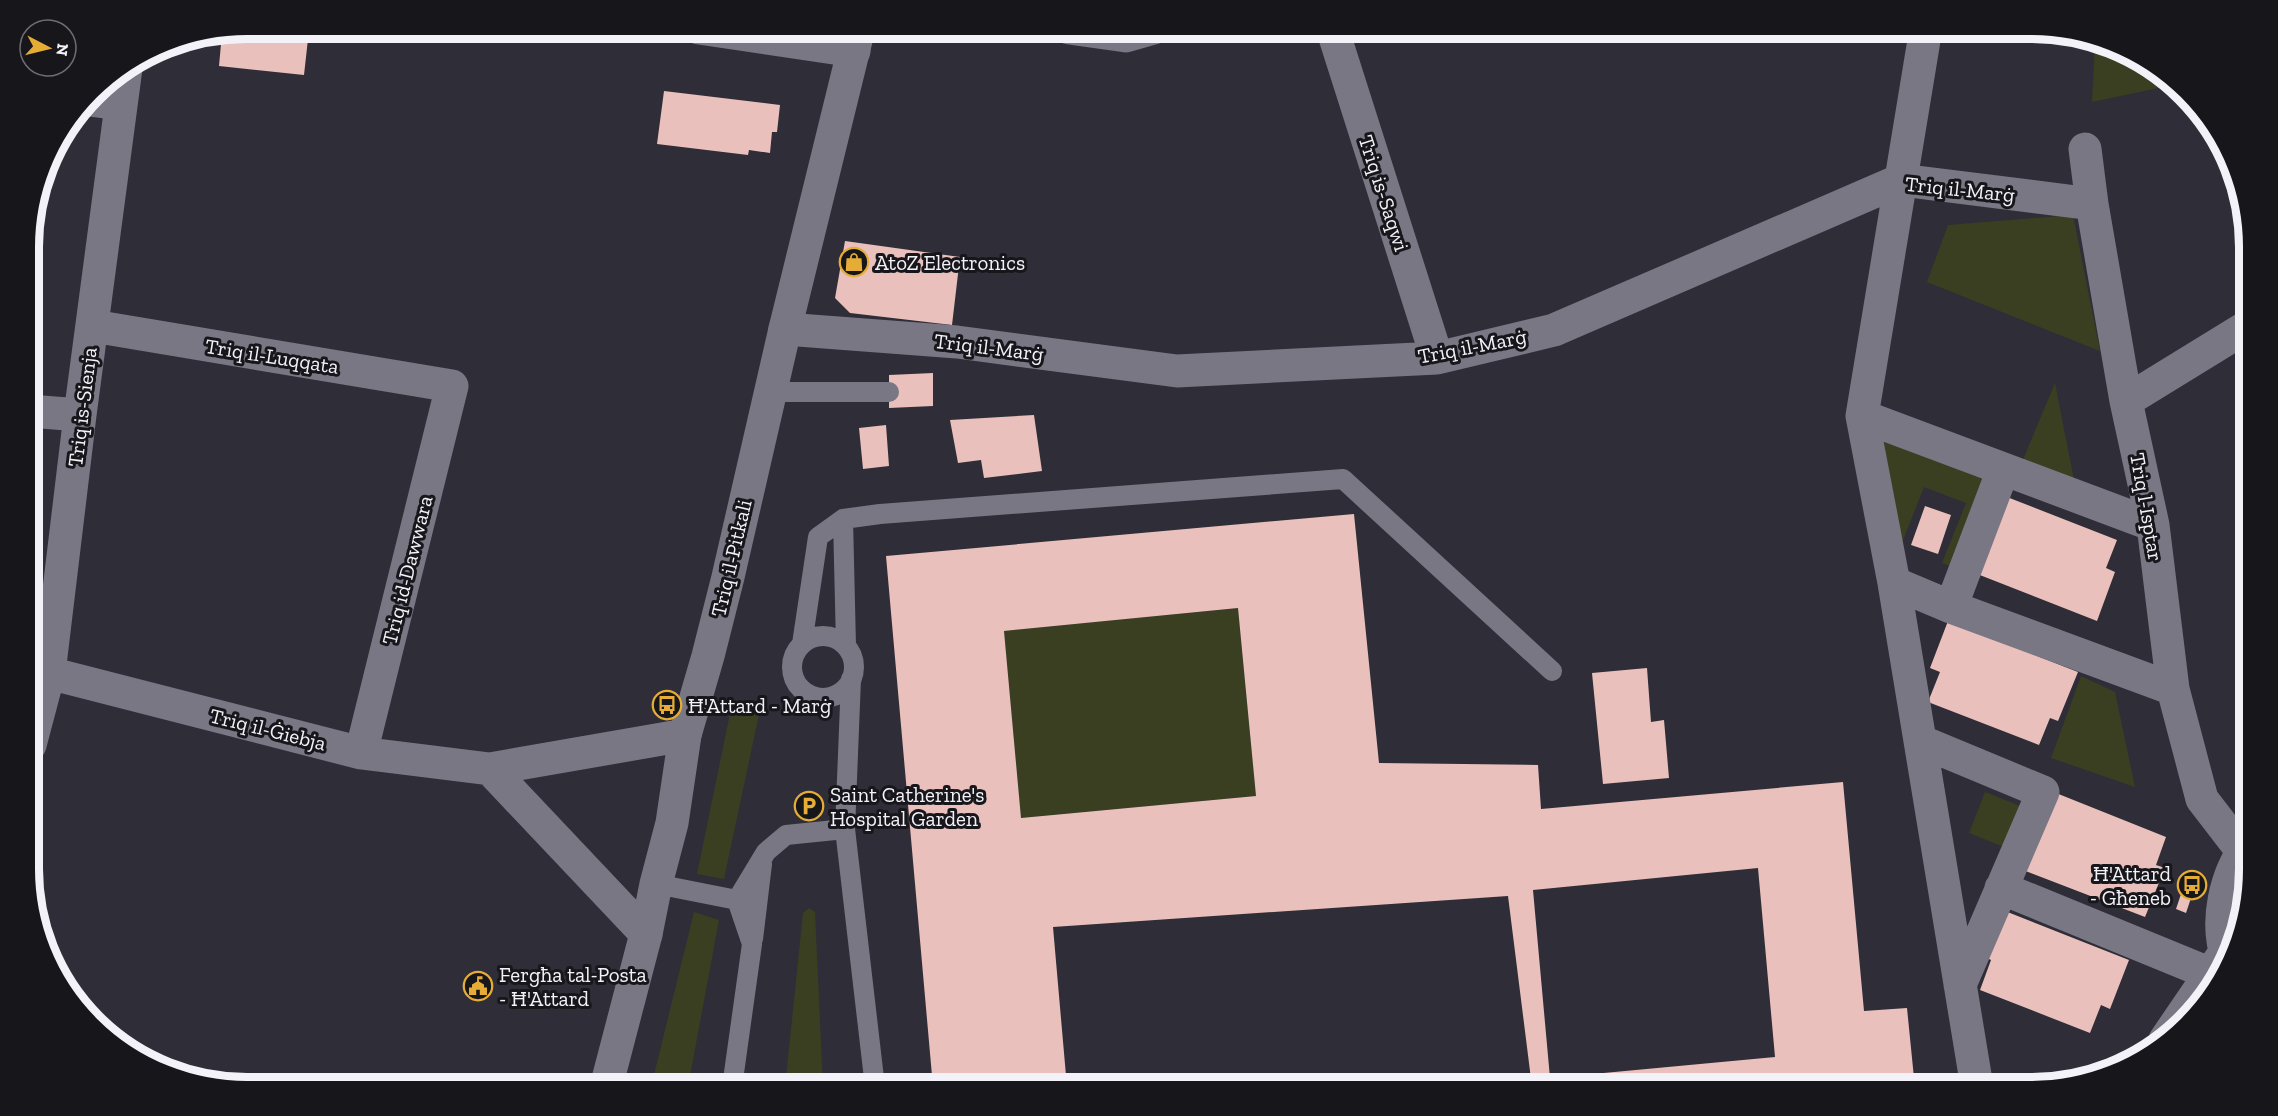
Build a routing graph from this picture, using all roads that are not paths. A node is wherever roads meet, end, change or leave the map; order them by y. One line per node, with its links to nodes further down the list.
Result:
1 (1336, 39): 12 (street, Triq is-Saqwi)
2 (1924, 39): 7 (street)
3 (857, 40): 10 (street, Triq il-Pitkali)
4 (114, 88): 5 (street, Triq is-Sienja)
5 (105, 102): 9 (street, Triq is-Sienja)
6 (2085, 149): 8 (street, Triq l-Isptar)
7 (1901, 180): 8 (street, Triq il-Marġ); 12 (street, Triq il-Marġ); 19 (street)
8 (2092, 204): 16 (street, Triq l-Isptar)
9 (93, 327): 13 (street, Triq il-Luqqata); 18 (street, Triq is-Sienja)
10 (785, 329): 12 (street, Triq il-Marġ); 14 (street, Triq il-Pitkali)
11 (2239, 332): 16 (street)
12 (1437, 357)
13 (452, 386): 34 (street, Triq id-Dawwara)
14 (770, 392): 15 (lane); 32 (street, Triq il-Pitkali)
15 (889, 392)
16 (2126, 401): 22 (street, Triq l-Isptar)
17 (39, 412): 18 (street)
18 (80, 415): 28 (street, Triq is-Sienja)
19 (1862, 416): 20 (street); 23 (street)
20 (2003, 470): 22 (street); 24 (street)
21 (843, 519): 25 (lane); 26 (lane); 27 (lane)
22 (2153, 525): 30 (street, Triq l-Isptar)
23 (1894, 583): 24 (street); 33 (street)
24 (1951, 607): 30 (street)
25 (802, 644): 26 (lane); 29 (lane)
26 (846, 646): 29 (lane)
27 (1552, 671)
28 (49, 673): 31 (street, Triq is-Sienja); 34 (street, Triq il-Ġiebja)
29 (851, 680): 36 (lane)
30 (2173, 689): 37 (street, Triq l-Isptar)
31 (39, 711)
32 (684, 735): 35 (street, Triq il-Ġiebja); 40 (street, Triq il-Pitkali)
33 (1920, 741): 41 (street); 47 (street)
34 (361, 753): 35 (street, Triq il-Ġiebja)
35 (490, 769): 43 (street)
36 (845, 829): 38 (lane); 50 (lane)
37 (2239, 839)
38 (763, 856): 42 (lane); 44 (lane)
39 (2239, 861): 45 (street)
40 (656, 884): 42 (lane); 43 (street, Triq il-Pitkali)
41 (2001, 888): 46 (street); 47 (street)
42 (737, 900): 44 (lane)
43 (646, 934): 48 (street, Triq il-Pitkali)
44 (752, 945): 49 (lane)
45 (2221, 953)
46 (2218, 961)
47 (1960, 985): 51 (street)
48 (609, 1077)
49 (733, 1077)
50 (873, 1077)
51 (1975, 1077)

